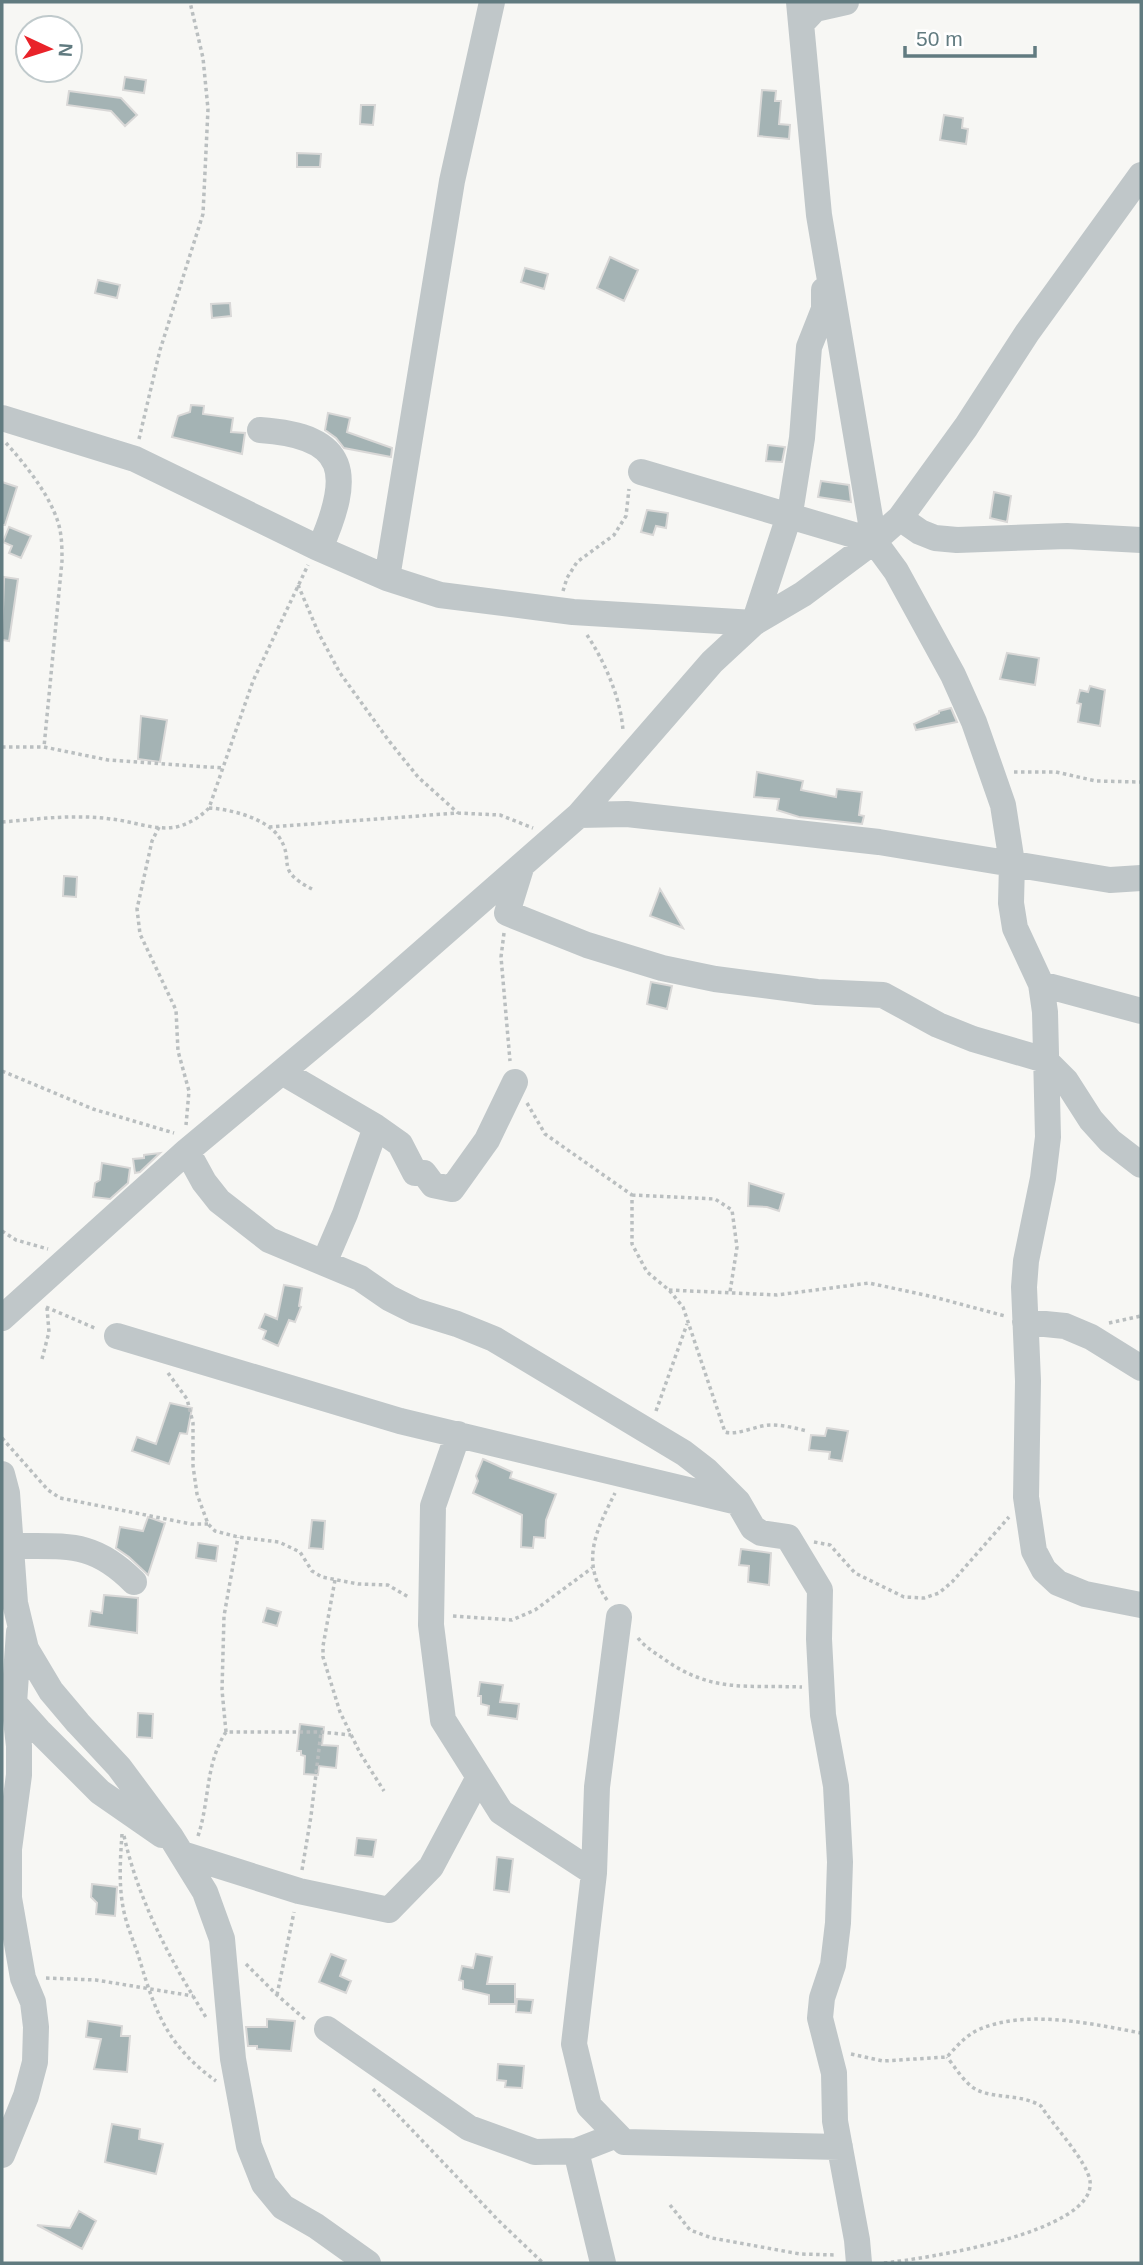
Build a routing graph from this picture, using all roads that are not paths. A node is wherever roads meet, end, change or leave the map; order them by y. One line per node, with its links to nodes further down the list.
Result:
1 (492, 2): 14 (street)
2 (846, 2): 3 (street)
3 (800, 12): 5 (street)
4 (1141, 176): 10 (street)
5 (825, 254): 9 (street); 12 (street)
6 (2, 418): 13 (street)
7 (260, 430): 13 (street)
8 (635, 475): 9 (street)
9 (789, 514): 12 (street); 15 (street)
10 (900, 518): 11 (street); 12 (street)
11 (1141, 540)
12 (874, 541): 15 (street); 17 (street)
13 (318, 548): 14 (street)
14 (387, 578): 15 (street)
15 (754, 623): 16 (street)
16 (579, 815): 17 (street); 18 (street)
17 (1012, 863): 19 (street); 20 (street)
18 (521, 867): 22 (street); 23 (street)
19 (1141, 878)
20 (1041, 984): 21 (street); 22 (street)
21 (1141, 1011)
22 (1045, 1060): 27 (street); 30 (street)
23 (282, 1072): 25 (street); 26 (street)
24 (515, 1082): 25 (street)
25 (376, 1127): 28 (street)
26 (186, 1144): 28 (street); 29 (street)
27 (1141, 1165)
28 (324, 1263): 35 (street)
29 (2, 1318)
30 (1025, 1322): 32 (street); 38 (street)
31 (117, 1336): 33 (street)
32 (1141, 1368)
33 (458, 1434): 35 (street); 42 (street)
34 (2, 1474): 36 (street)
35 (738, 1502): 47 (street)
36 (12, 1546): 37 (street); 40 (street)
37 (134, 1582)
38 (1141, 1605)
39 (619, 1617): 44 (street)
40 (19, 1626): 41 (street); 43 (street)
41 (14, 1703): 43 (street); 49 (street)
42 (479, 1777): 43 (street); 44 (street)
43 (182, 1854): 51 (street)
44 (594, 1873): 46 (street)
45 (319, 2027): 48 (street)
46 (617, 2135): 47 (street); 48 (street)
47 (840, 2147): 50 (street)
48 (576, 2151): 52 (street)
49 (2, 2155)
50 (858, 2252)
51 (368, 2263)
52 (603, 2263)

